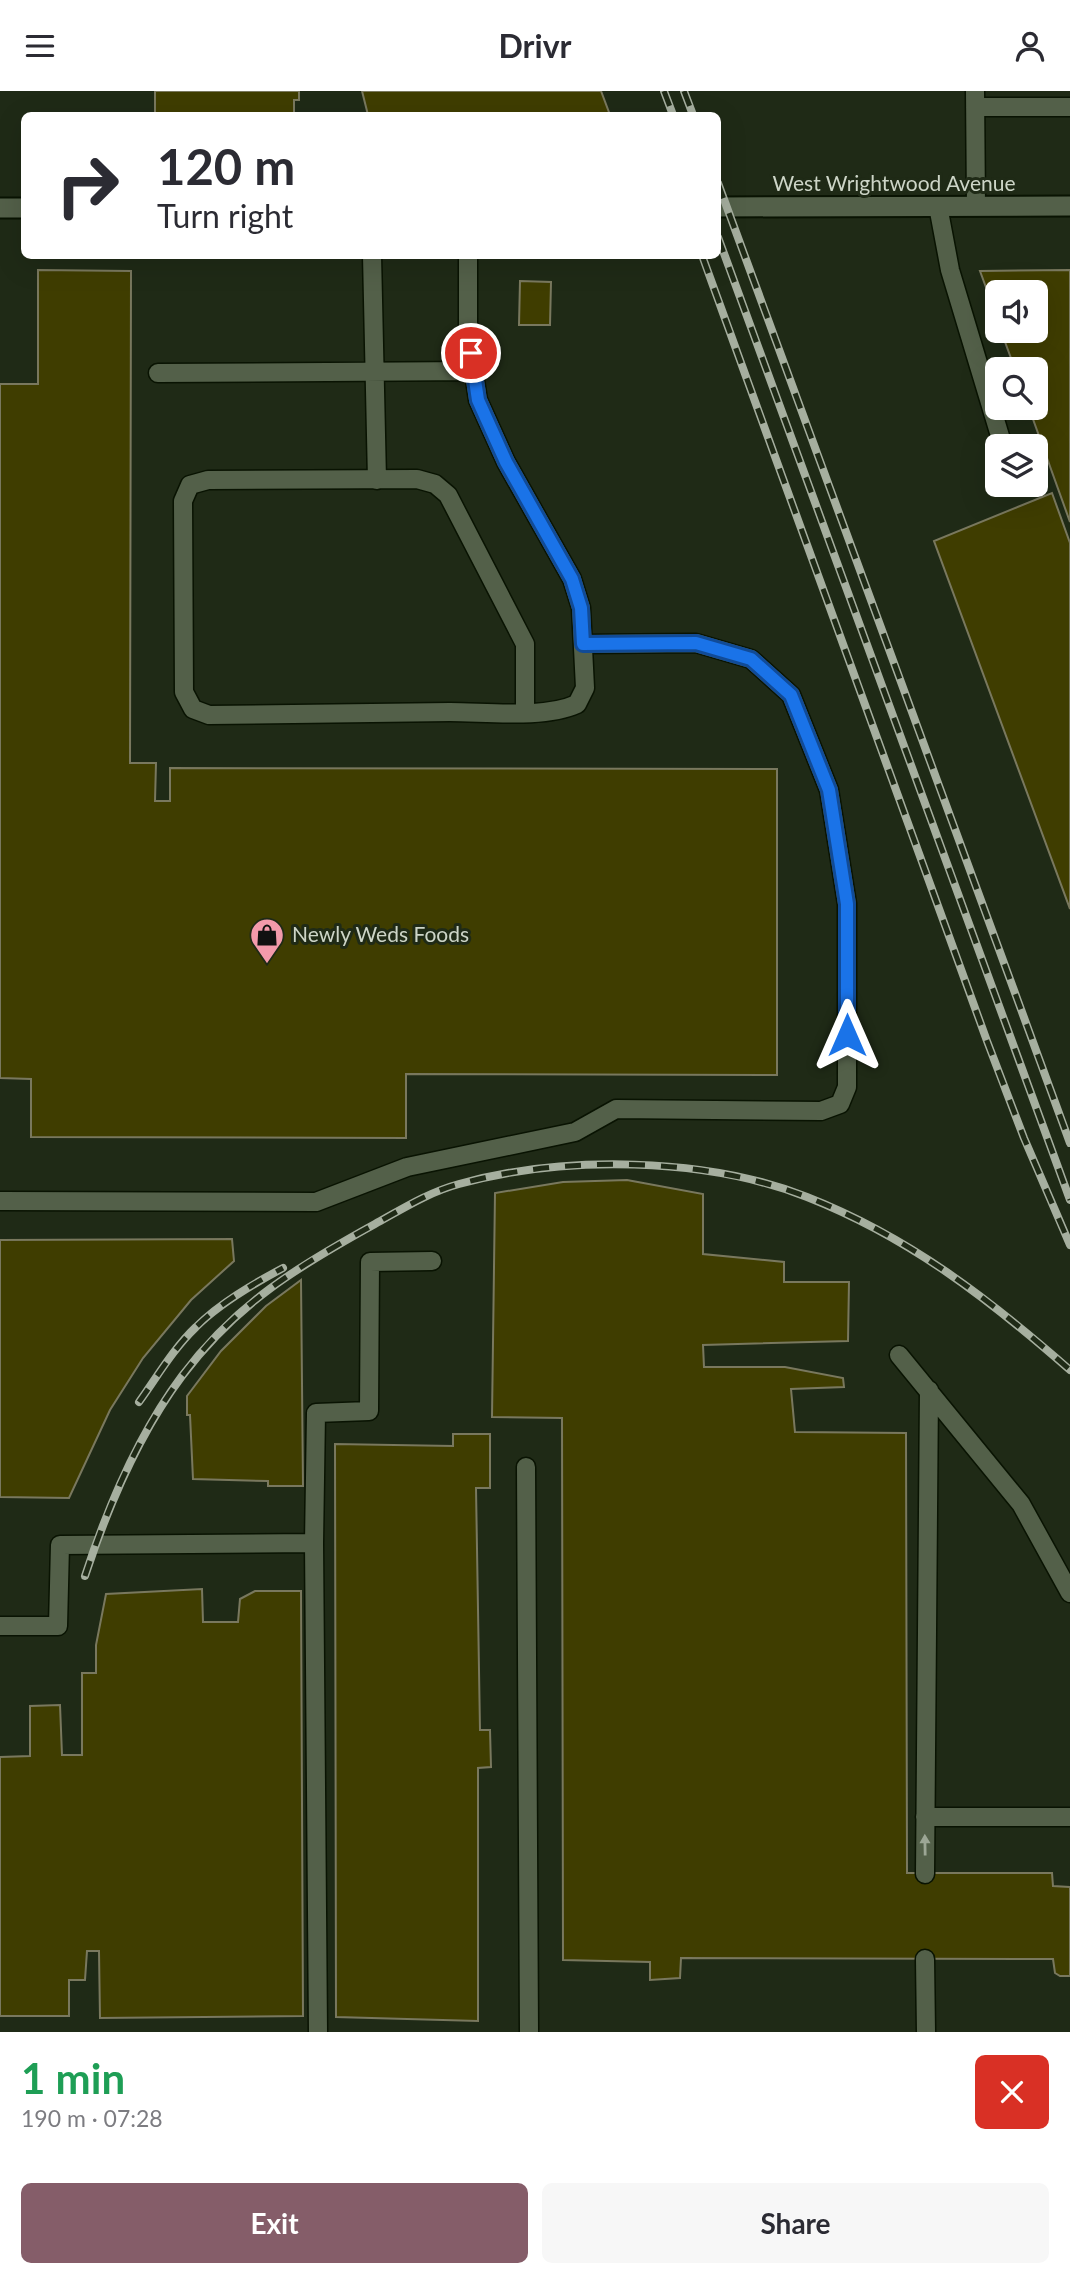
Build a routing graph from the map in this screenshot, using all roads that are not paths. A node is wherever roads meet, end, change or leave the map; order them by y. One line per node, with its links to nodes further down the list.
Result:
1 (975, 99): 2 (lane); 3 (lane)
2 (1070, 107)
3 (975, 206): 4 (street, West Wrightwood Avenue); 6 (street, West Wrightwood Avenue)
4 (1070, 206)
5 (721, 207): 6 (street, West Wrightwood Avenue)
6 (938, 207): 14 (lane)
7 (0, 208): 8 (street)
8 (21, 208)
9 (372, 259): 12 (lane)
10 (468, 259): 11 (lane)
11 (474, 371): 12 (lane); 16 (lane)
12 (375, 372): 13 (lane); 15 (lane)
13 (158, 373)
14 (999, 434)
15 (377, 479): 17 (lane); 17 (lane)
16 (583, 644): 17 (lane); 18 (lane)
17 (525, 712)
18 (0, 1202)
19 (432, 1261): 23 (lane)
20 (900, 1355): 21 (lane)
21 (929, 1390): 24 (lane); 26 (lane)
22 (526, 1467): 31 (lane)
23 (314, 1543): 25 (lane); 30 (lane)
24 (1070, 1593)
25 (0, 1626)
26 (925, 1817): 27 (lane); 28 (lane, one-way to 26)
27 (1070, 1817)
28 (925, 1874)
29 (925, 1959): 32 (lane)
30 (318, 2032)
31 (530, 2032)
32 (926, 2032)

